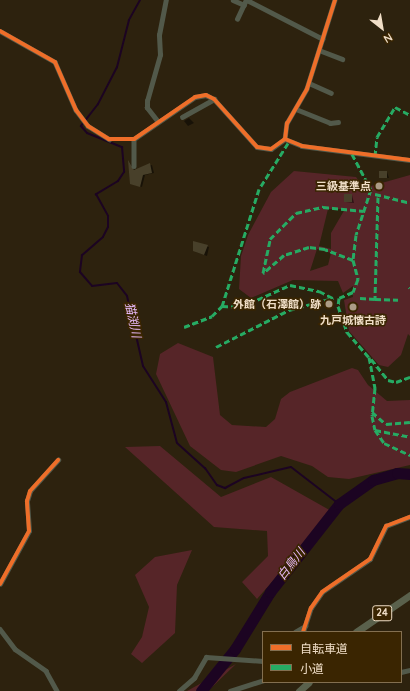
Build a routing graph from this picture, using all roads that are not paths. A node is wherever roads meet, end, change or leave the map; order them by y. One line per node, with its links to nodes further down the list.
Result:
1 (166, 0): 15 (street)
2 (233, 0): 4 (street)
3 (335, 0): 7 (street)
4 (246, 2): 5 (street); 7 (street)
5 (237, 19)
6 (0, 31): 17 (street)
7 (323, 39): 8 (street)
8 (319, 50): 9 (street); 10 (street)
9 (342, 59)
10 (309, 83): 11 (street); 13 (street)
11 (332, 93)
12 (214, 99): 14 (street); 15 (street); 18 (street)
13 (296, 109): 16 (street); 18 (street)
14 (182, 117)
15 (158, 122): 17 (street)
16 (338, 122)
17 (134, 139): 20 (street)
18 (285, 139): 19 (street)
19 (410, 160)
20 (134, 166)
21 (58, 460): 23 (street)
22 (410, 517): 25 (street)
23 (0, 584)
24 (410, 595): 29 (main road, 24)
25 (305, 626): 27 (street); 28 (street)
26 (0, 629): 33 (street)
27 (297, 631)
28 (303, 631)
29 (357, 631)
30 (262, 661): 34 (street)
31 (262, 680): 35 (street)
32 (309, 683): 36 (main road)
33 (57, 691)
34 (179, 691)
35 (230, 691)
36 (299, 691)

